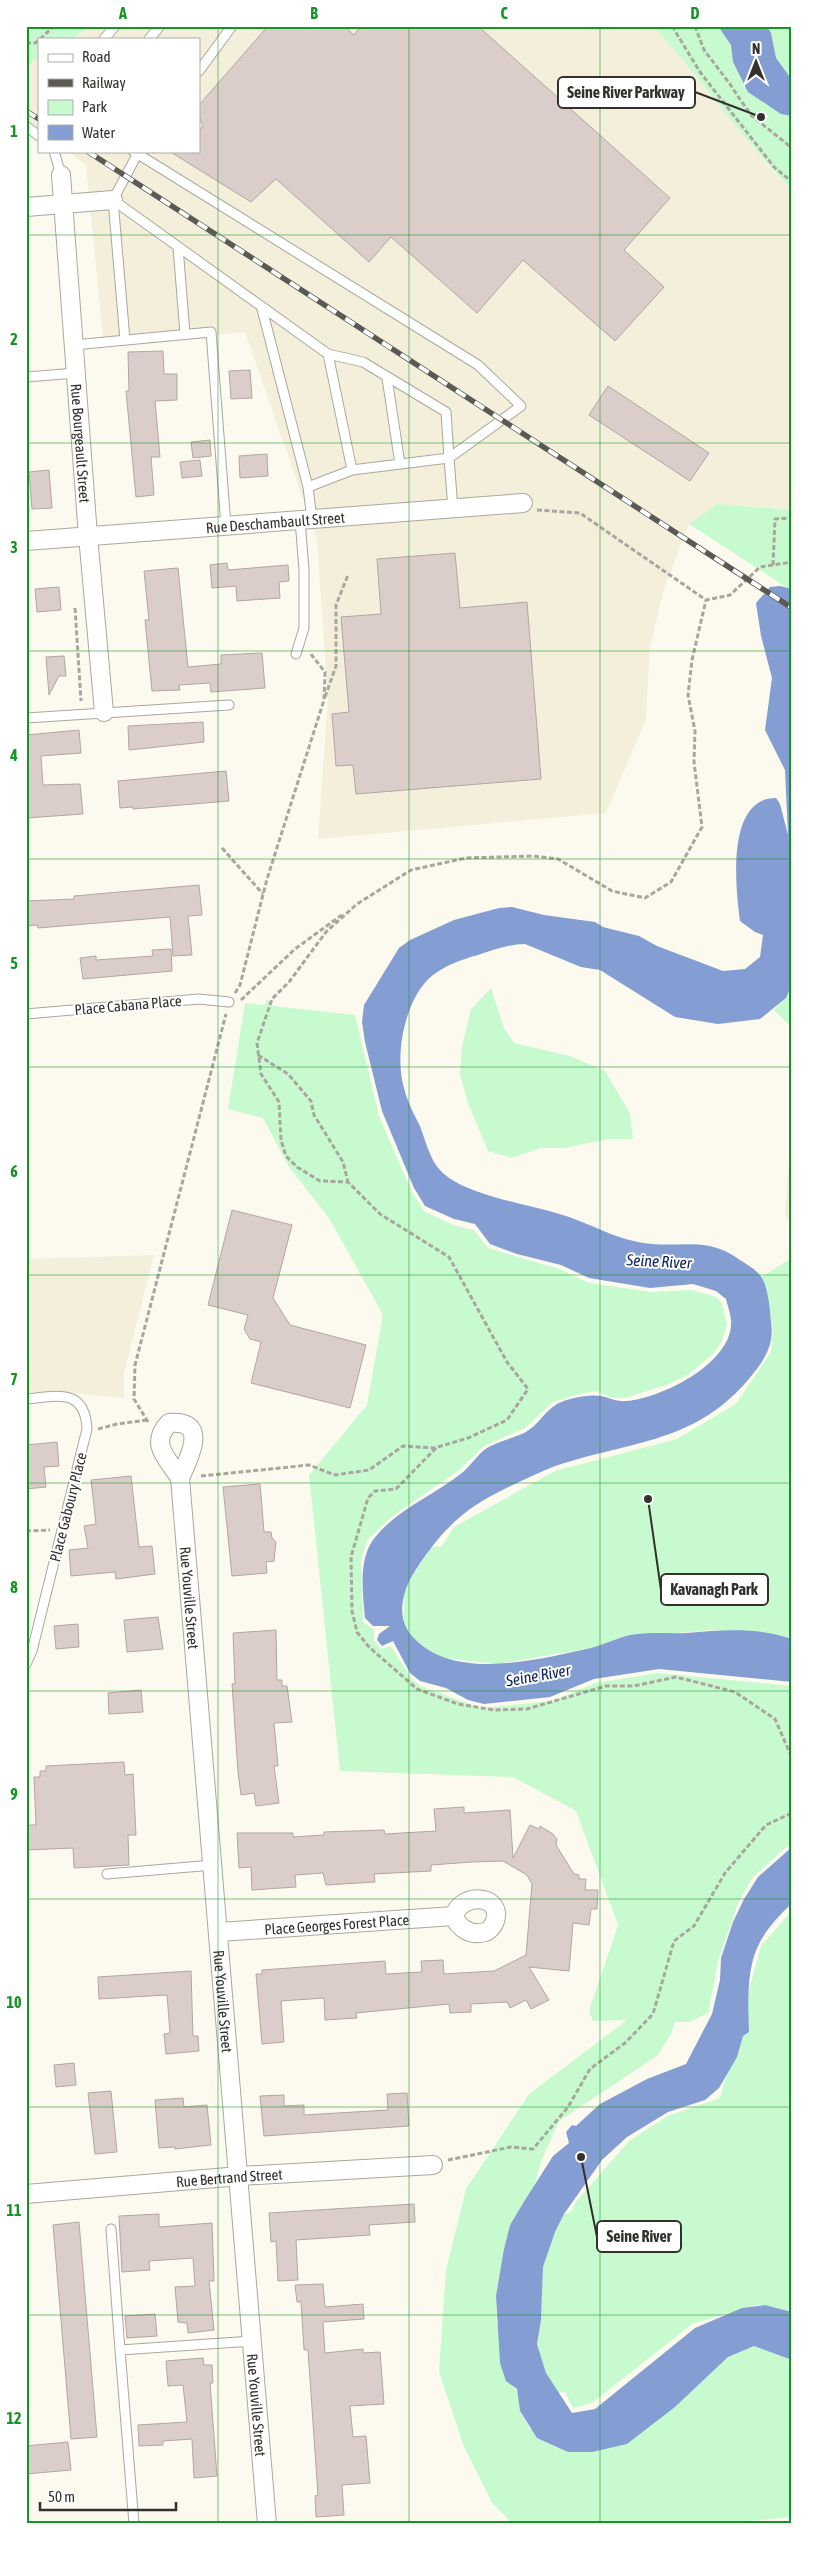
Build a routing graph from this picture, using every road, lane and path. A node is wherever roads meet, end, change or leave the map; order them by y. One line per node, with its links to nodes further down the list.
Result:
1 (54, 26): 7 (path)
2 (115, 26): 8 (lane)
3 (160, 26): 9 (lane)
4 (232, 26): 12 (lane)
5 (672, 26): 19 (path)
6 (695, 26): 15 (path)
7 (40, 38)
8 (105, 38)
9 (150, 38)
10 (38, 40): 11 (path)
11 (26, 43)
12 (200, 70)
13 (26, 126): 14 (lane)
14 (38, 135)
15 (792, 148)
16 (54, 152): 18 (lane)
17 (136, 152): 20 (lane); 32 (lane)
18 (61, 175): 21 (street, Rue Bourgeault Street)
19 (792, 182)
20 (113, 200): 21 (street); 23 (lane); 26 (lane)
21 (64, 204): 22 (street); 27 (street, Rue Bourgeault Street)
22 (26, 208)
23 (178, 247): 24 (lane); 25 (lane)
24 (262, 309): 28 (lane); 35 (lane)
25 (186, 334): 26 (lane); 40 (lane)
26 (125, 340): 27 (lane)
27 (74, 345): 29 (street, Rue Bourgeault Street)
28 (328, 354): 31 (lane); 34 (lane)
29 (76, 373): 30 (lane); 41 (street, Rue Bourgeault Street)
30 (26, 377)
31 (387, 378): 32 (lane); 33 (lane)
32 (449, 458): 33 (lane); 37 (lane)
33 (400, 464): 34 (lane)
34 (352, 470): 35 (lane)
35 (308, 487): 39 (lane)
36 (523, 503): 37 (street, Rue Deschambault Street); 46 (path)
37 (453, 509): 39 (street, Rue Deschambault Street)
38 (792, 518): 44 (path)
39 (306, 520): 40 (street, Rue Deschambault Street); 48 (lane)
40 (226, 526): 41 (street, Rue Deschambault Street)
41 (88, 536): 42 (street, Rue Deschambault Street); 52 (street, Rue Bourgeault Street)
42 (26, 541)
43 (792, 562): 44 (path)
44 (773, 565): 46 (path)
45 (348, 575): 50 (path)
46 (706, 600): 57 (path)
47 (75, 606): 53 (path)
48 (300, 641): 49 (lane); 50 (path)
49 (296, 654)
50 (324, 700): 56 (path)
51 (229, 704): 52 (lane)
52 (104, 712): 53 (lane)
53 (81, 713): 54 (lane)
54 (26, 718)
55 (222, 848): 56 (path)
56 (263, 894): 58 (path)
57 (357, 904): 58 (path); 60 (path)
58 (229, 1002): 59 (lane, Place Cabana Place); 63 (path)
59 (26, 1014)
60 (258, 1055): 61 (path); 61 (path)
61 (348, 1182): 66 (path)
62 (26, 1399): 64 (lane, Place Gaboury Place)
63 (147, 1420): 64 (path); 65 (path)
64 (86, 1433): 68 (lane, Place Gaboury Place)
65 (159, 1440): 67 (street, Rue Youville Street); 67 (street, Rue Youville Street)
66 (437, 1447): 67 (path); 71 (path)
67 (180, 1478): 73 (street, Rue Youville Street)
68 (63, 1528): 69 (path); 70 (lane, Place Gaboury Place)
69 (26, 1532)
70 (26, 1664)
71 (792, 1758)
72 (792, 1813): 77 (path)
73 (213, 1865): 74 (lane); 76 (street, Rue Youville Street)
74 (107, 1874)
75 (454, 1916): 76 (street, Place Georges Forest Place)
76 (219, 1932): 78 (street, Rue Youville Street)
77 (433, 2165): 78 (street, Rue Bertrand Street)
78 (240, 2176): 79 (street, Rue Bertrand Street); 81 (street, Rue Youville Street)
79 (26, 2194)
80 (111, 2229): 82 (lane)
81 (253, 2341): 82 (lane); 84 (street, Rue Youville Street)
82 (120, 2350): 83 (lane)
83 (134, 2524)
84 (267, 2524)

